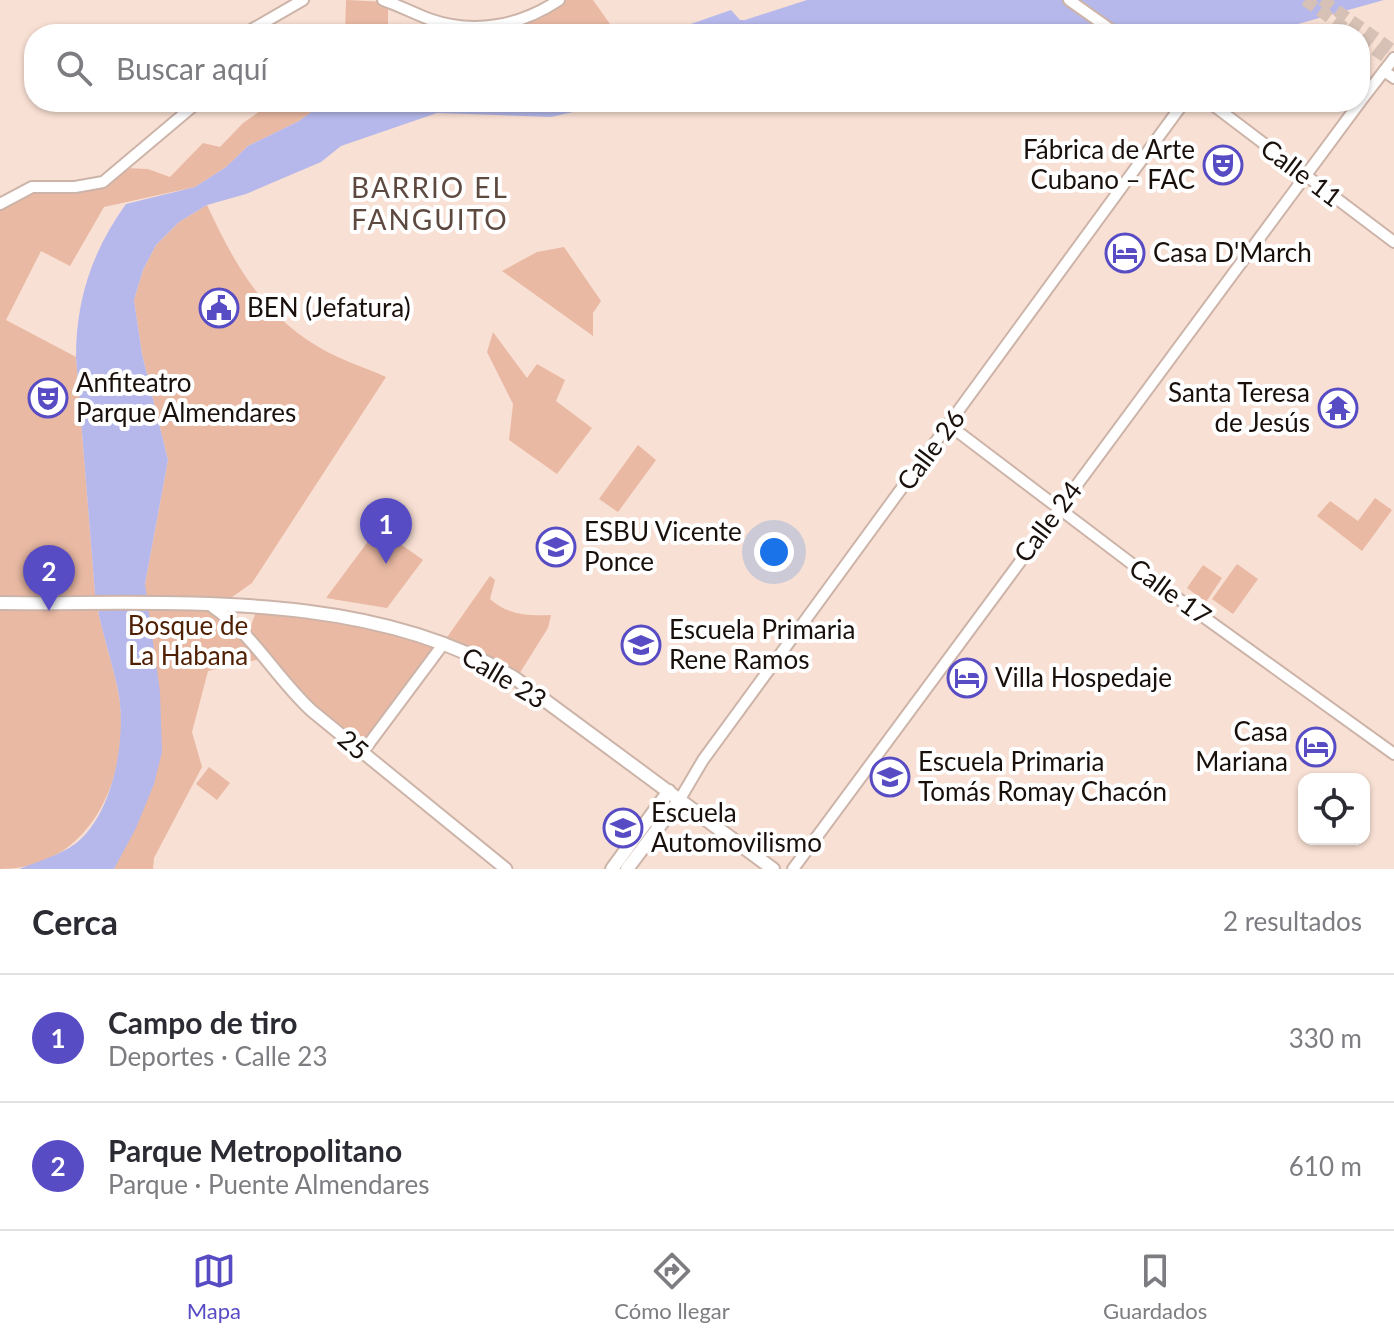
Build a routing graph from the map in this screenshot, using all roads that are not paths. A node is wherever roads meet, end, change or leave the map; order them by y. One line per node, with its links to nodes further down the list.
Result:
1 (303, 0): 5 (street)
2 (383, 0): 6 (street)
3 (559, 0): 7 (street)
4 (1069, 0): 8 (street)
5 (261, 24)
6 (451, 24)
7 (498, 24)
8 (1103, 24)
9 (1394, 58): 10 (street)
10 (1384, 71): 11 (street); 12 (street, Calle 24)
11 (1394, 78)
12 (1370, 89)
13 (186, 112): 18 (street)
14 (1177, 112): 20 (street, Calle 26)
15 (1222, 112): 17 (street, Calle 11)
16 (1352, 112): 17 (street, Calle 24)
17 (1303, 175): 19 (street, Calle 11); 21 (street, Calle 24)
18 (0, 204)
19 (1394, 242)
20 (949, 425): 21 (street, Calle 17); 27 (street, Calle 26)
21 (1057, 509): 26 (street, Calle 17); 33 (street, Calle 24)
22 (0, 603): 23 (main road, Calle 23)
23 (213, 607): 24 (main road, Calle 23); 25 (main road, 25)
24 (444, 643): 25 (street); 27 (main road, Calle 23)
25 (362, 753): 29 (main road, 25)
26 (1394, 754)
27 (674, 795): 28 (main road); 31 (main road); 32 (main road, Calle 23)
28 (629, 846): 30 (main road); 31 (main road)
29 (506, 869)
30 (612, 869)
31 (626, 869)
32 (773, 869)
33 (793, 869)

